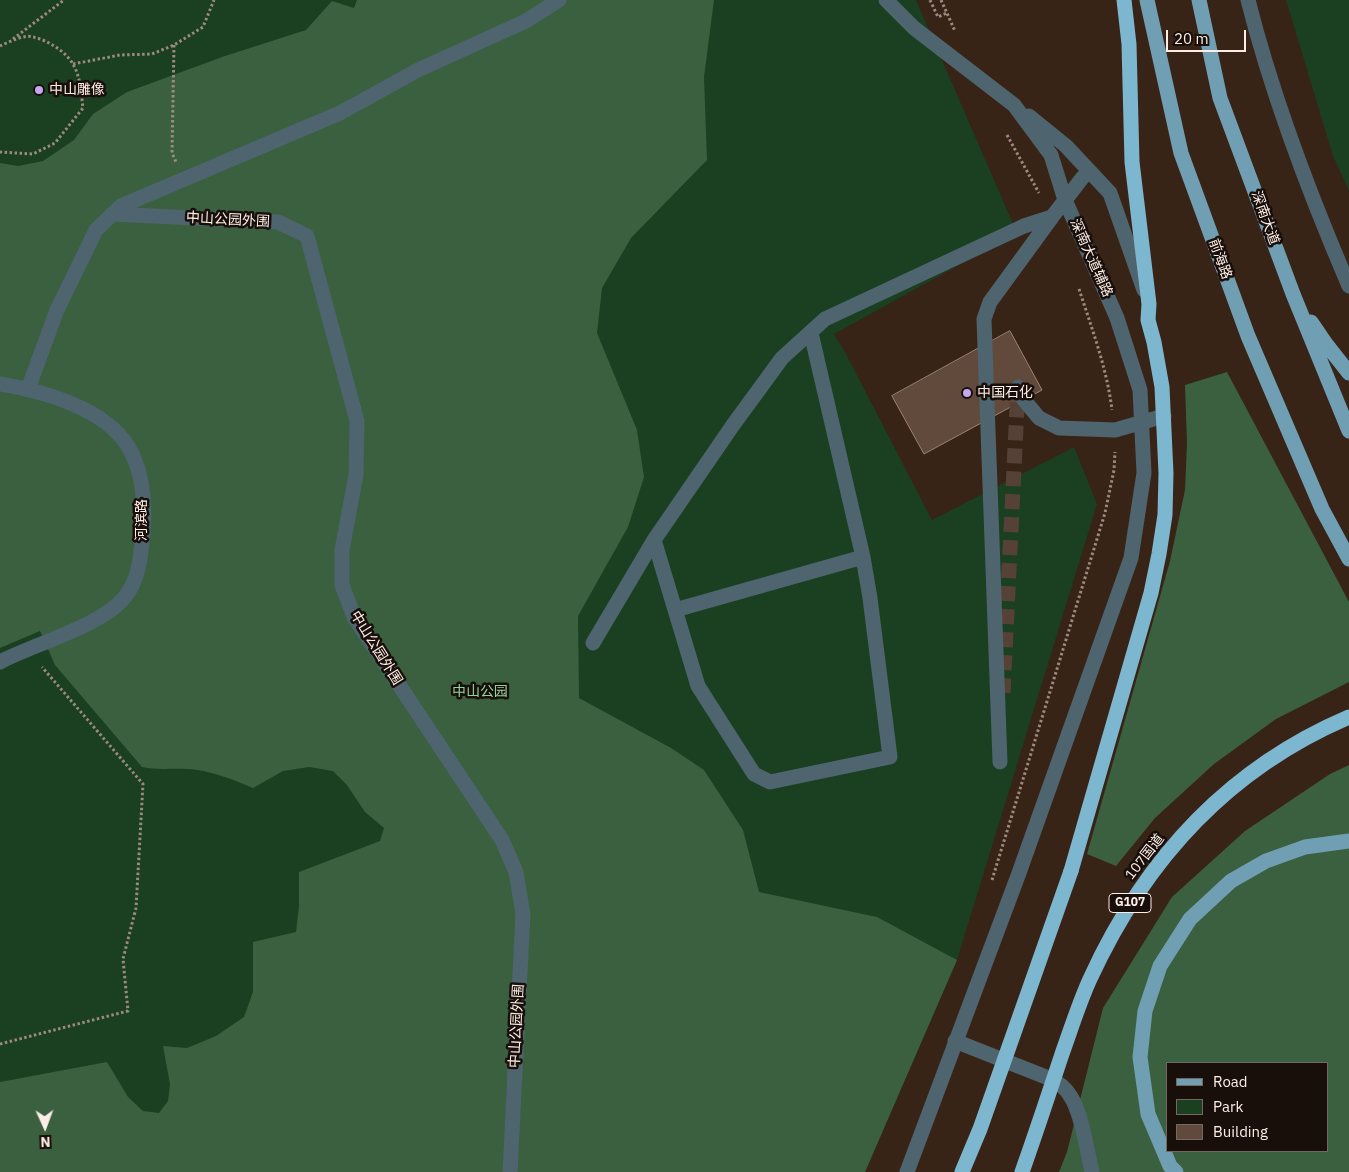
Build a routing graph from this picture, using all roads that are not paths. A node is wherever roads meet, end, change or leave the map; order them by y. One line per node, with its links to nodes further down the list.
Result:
1 (559, 0): 10 (street)
2 (886, 0): 7 (street, 深南大道辅路)
3 (1124, 0): 14 (highway)
4 (1147, 0): 25 (main road, 前海路)
5 (1199, 0): 13 (main road, 深南大道)
6 (1248, 0): 12 (street)
7 (1014, 105): 9 (street, 深南大道辅路); 14 (street, 深南大道辅路)
8 (1083, 178): 9 (street)
9 (1065, 200): 11 (street); 21 (street, 深南大道辅路)
10 (112, 214): 19 (street); 33 (street, 中山公园外围)
11 (1052, 217): 15 (street); 30 (street)
12 (1349, 286)
13 (1293, 294): 16 (main road); 22 (main road, 深南大道)
14 (1149, 304): 20 (highway)
15 (810, 333): 23 (street); 24 (street)
16 (1349, 373)
17 (0, 384): 19 (street, 河滨路)
18 (1018, 387): 21 (street)
19 (28, 389): 28 (street, 河滨路)
20 (1164, 416): 21 (street); 35 (highway, bridge)
21 (1143, 422): 32 (street, 深南大道辅路)
22 (1349, 431)
23 (654, 540): 26 (street); 27 (street)
24 (863, 557): 26 (street); 26 (street)
25 (1349, 559)
26 (675, 610)
27 (593, 643)
28 (0, 662)
29 (1349, 717): 36 (highway, 107国道 / G107, bridge)
30 (1000, 762)
31 (1349, 841): 38 (main road)
32 (955, 1041): 34 (street, 深南大道辅路); 37 (street)
33 (510, 1172)
34 (906, 1172)
35 (962, 1172)
36 (1022, 1172)
37 (1092, 1172)
38 (1176, 1172)

